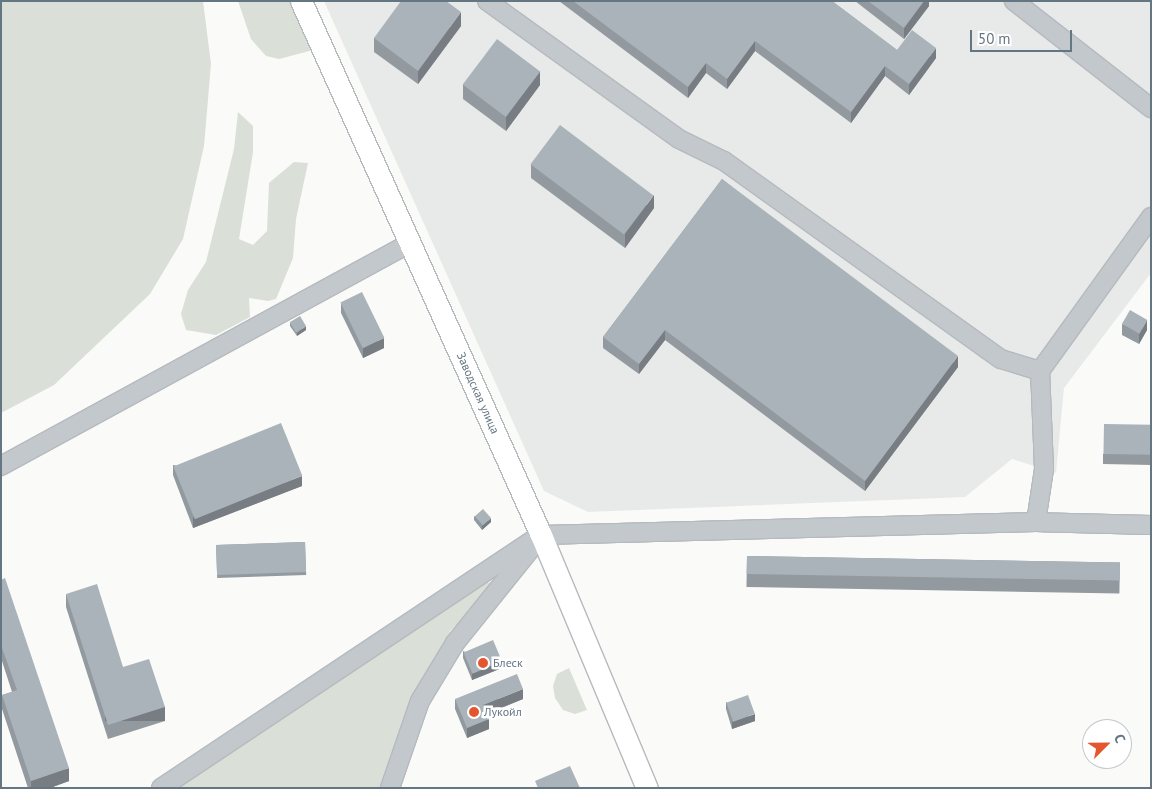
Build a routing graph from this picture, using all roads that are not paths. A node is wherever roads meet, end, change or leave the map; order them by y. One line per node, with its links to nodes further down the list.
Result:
1 (301, 1): 6 (main road, Заводская улица)
2 (487, 1): 7 (street)
3 (1014, 1): 4 (street)
4 (1151, 108)
5 (1151, 217): 7 (street)
6 (411, 242): 8 (street); 11 (main road, Заводская улица)
7 (1040, 371): 9 (street)
8 (1, 466)
9 (1036, 522): 10 (street); 11 (street)
10 (1151, 525)
11 (541, 535): 12 (street); 13 (street); 14 (main road, Заводская улица)
12 (161, 788)
13 (390, 788)
14 (647, 788)

